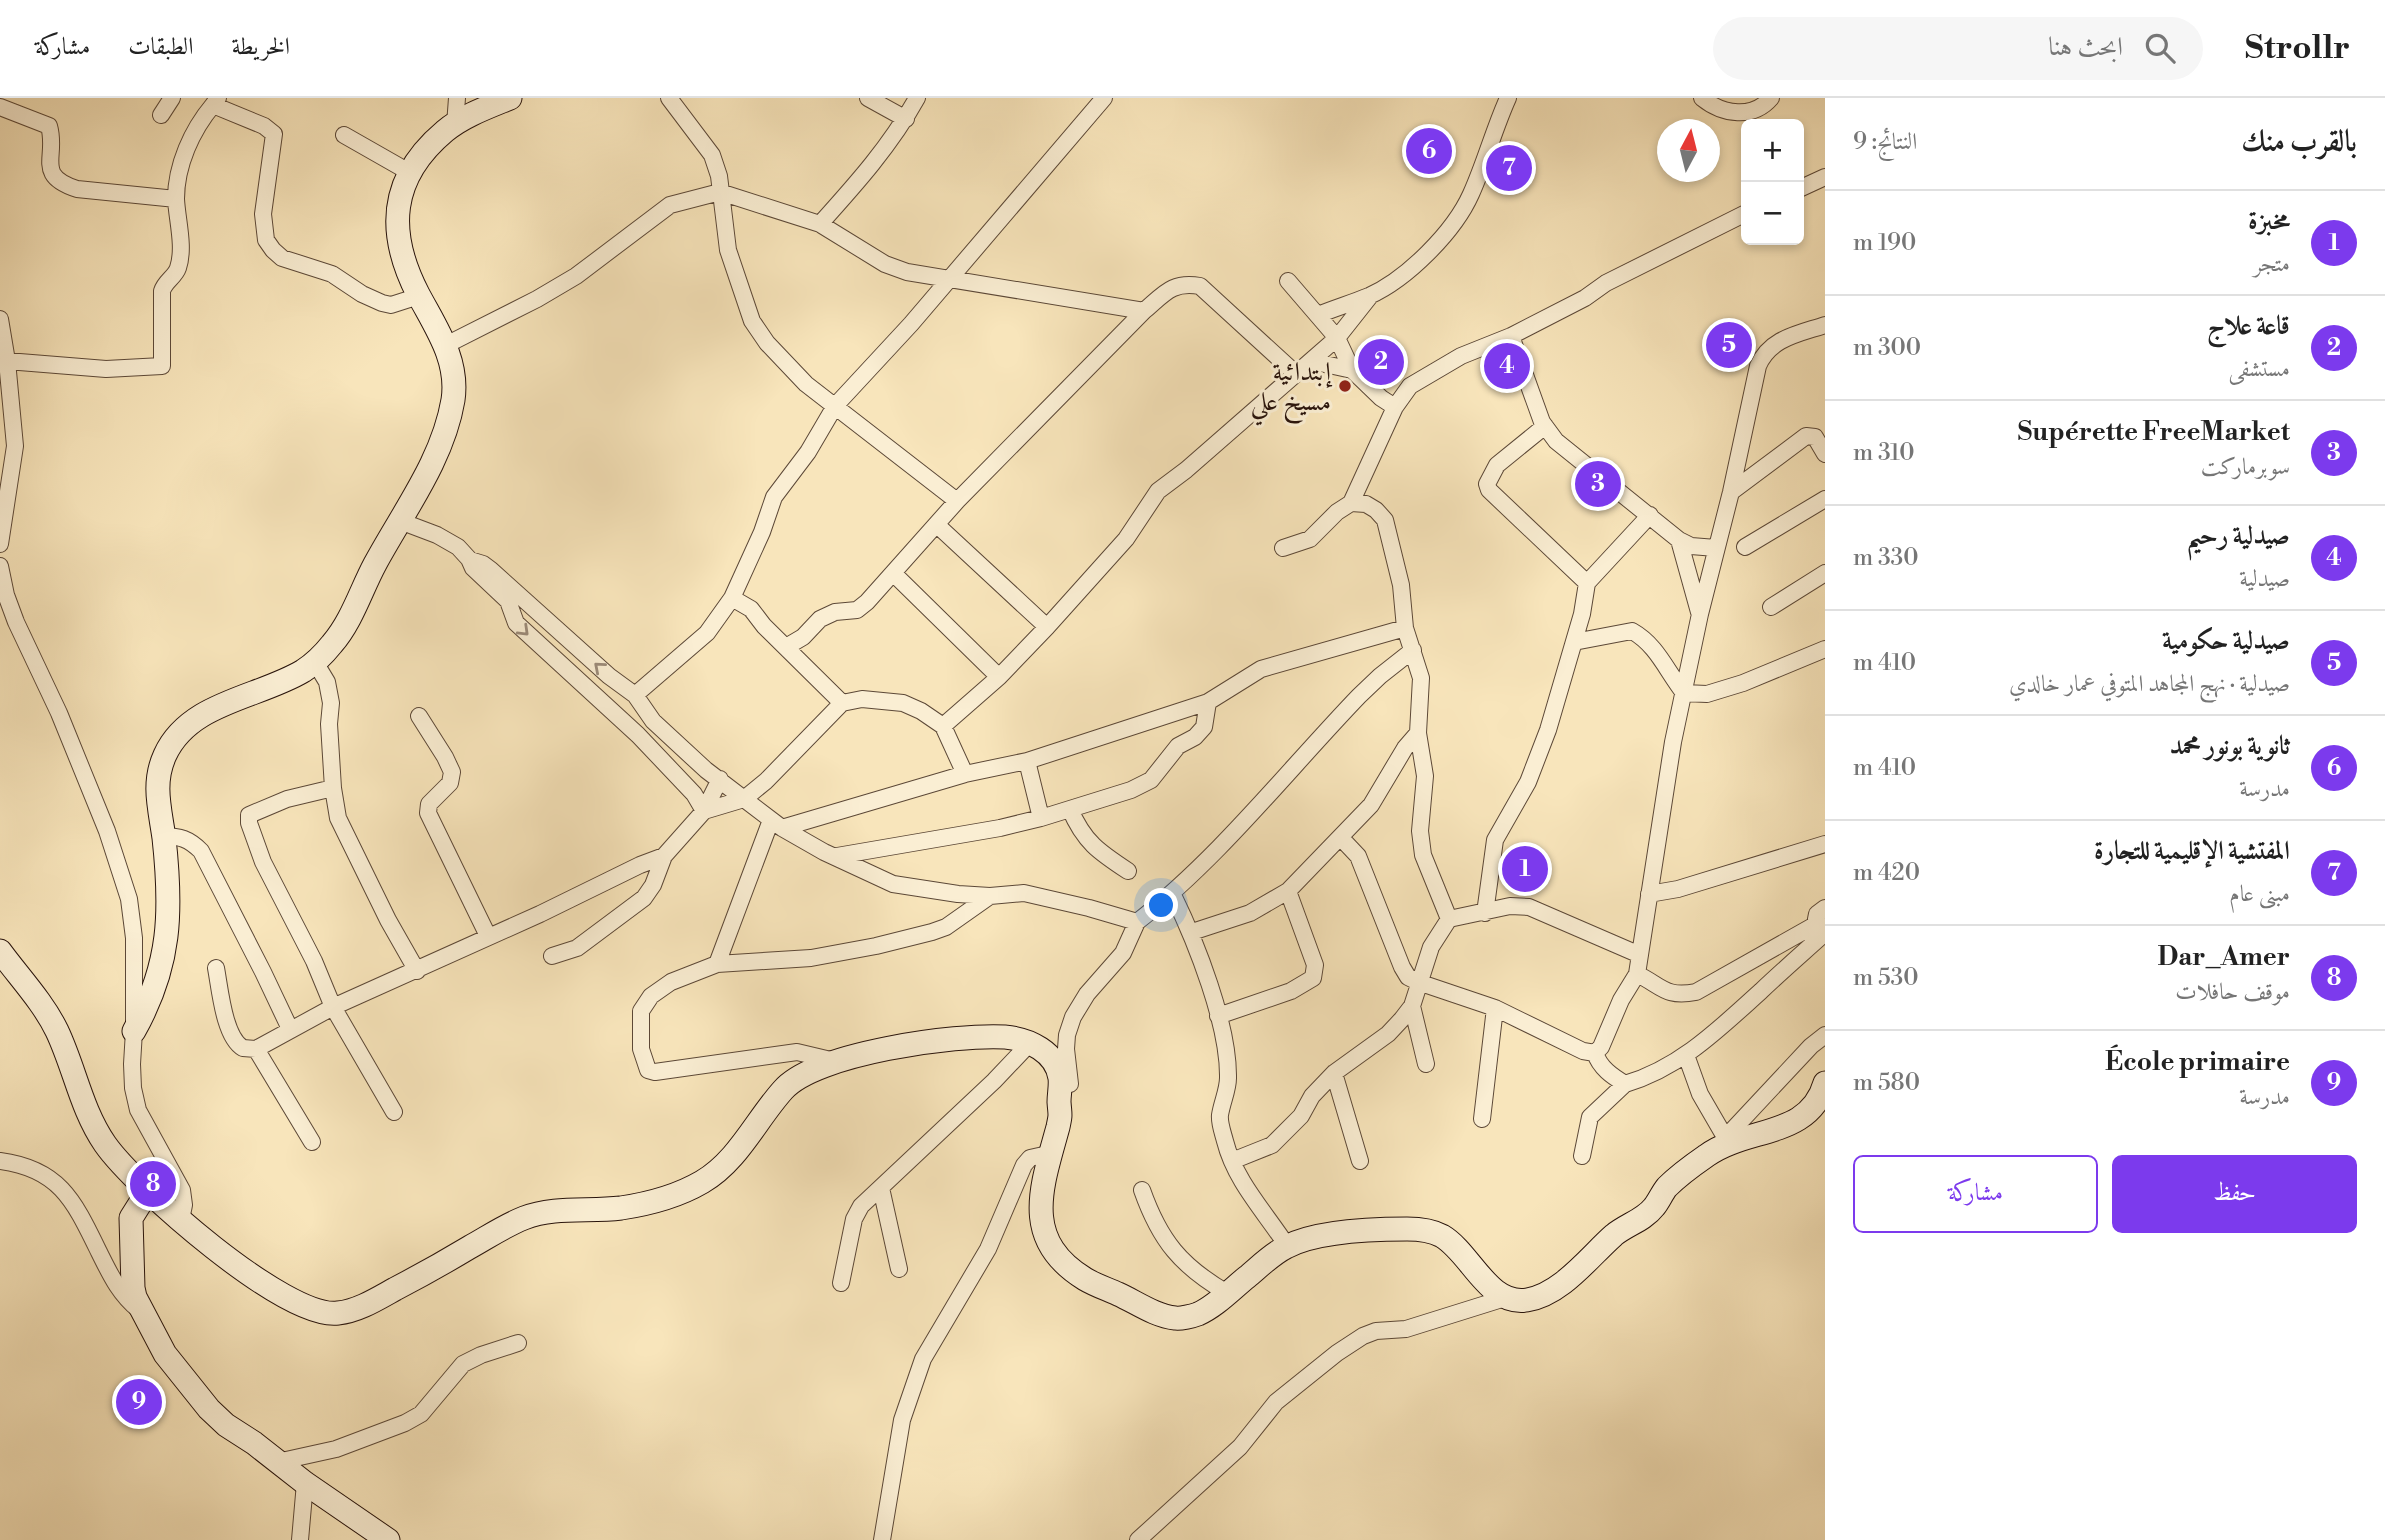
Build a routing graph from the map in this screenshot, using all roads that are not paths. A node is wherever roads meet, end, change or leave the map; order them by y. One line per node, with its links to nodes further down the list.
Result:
1 (172, 98): 13 (street)
2 (457, 98): 15 (street)
3 (510, 98): 15 (main road)
4 (669, 98): 20 (street)
5 (868, 98): 14 (street)
6 (917, 98): 14 (street)
7 (1104, 98): 24 (street)
8 (1508, 98): 26 (street)
9 (1702, 98): 10 (street)
10 (1771, 98)
11 (216, 102): 21 (street); 27 (street)
12 (0, 107): 21 (street)
13 (161, 115)
14 (906, 119): 23 (street)
15 (455, 125): 17 (main road)
16 (344, 135): 17 (street)
17 (410, 172): 27 (main road)
18 (1825, 177): 19 (street)
19 (1804, 187)
20 (720, 192): 23 (street); 34 (street); 39 (street)
21 (177, 199): 35 (street)
22 (1741, 216): 32 (street)
23 (820, 224): 24 (street)
24 (950, 278): 28 (street); 39 (street)
25 (1287, 281): 29 (street)
26 (1371, 295): 29 (street); 33 (street)
27 (419, 296): 34 (main road)
28 (1144, 312): 38 (street); 45 (street)
29 (1318, 315): 33 (street)
30 (0, 319): 35 (street)
31 (1825, 325): 43 (street)
32 (1511, 336): 40 (street); 41 (street)
33 (1337, 338): 36 (street); 37 (street)
34 (446, 345): 48 (main road)
35 (7, 361): 51 (street)
36 (1311, 361): 37 (street); 38 (street)
37 (1352, 370): 40 (street)
38 (1296, 374): 63 (street)
39 (835, 406): 45 (street); 60 (street)
40 (1395, 407): 46 (street)
41 (1545, 426): 47 (street); 59 (street)
42 (1825, 454): 43 (street)
43 (1731, 492): 54 (street)
44 (1825, 499): 52 (street)
45 (957, 501): 49 (street)
46 (1351, 503): 53 (street); 64 (street)
47 (1650, 515): 50 (street); 59 (street)
48 (400, 521): 55 (street); 69 (main road)
49 (937, 524): 57 (street); 63 (street)
50 (1679, 540): 54 (street); 62 (street)
51 (0, 544)
52 (1745, 547)
53 (1283, 548)
54 (1716, 548): 62 (street)
55 (469, 559): 72 (street, one-way to 55); 79 (street, one-way to 79)
56 (0, 566): 119 (street)
57 (893, 573): 66 (street); 70 (street)
58 (1825, 573): 61 (street)
59 (1587, 583): 65 (street)
60 (732, 598): 66 (street); 72 (street)
61 (1771, 607)
62 (1700, 614): 71 (street)
63 (1047, 627): 70 (street)
64 (1405, 628): 68 (street); 73 (street)
65 (1574, 642): 71 (street); 100 (street)
66 (786, 647): 74 (street)
67 (1825, 649): 71 (street)
68 (1413, 650): 78 (street); 97 (street)
69 (315, 662): 83 (street); 89 (main road)
70 (999, 677): 77 (street)
71 (1684, 693): 96 (street)
72 (635, 695): 76 (street)
73 (1209, 702): 80 (street); 85 (street)
74 (842, 703): 77 (street); 84 (street)
75 (419, 716): 105 (street)
76 (653, 721): 79 (street); 82 (street)
77 (943, 726): 81 (street)
78 (1418, 733): 90 (street); 101 (street)
79 (638, 735): 86 (street)
80 (1027, 761): 81 (street); 87 (street)
81 (965, 774): 88 (street)
82 (720, 779): 84 (street); 86 (street)
83 (333, 788): 111 (street); 115 (street)
84 (744, 799): 86 (street); 88 (street)
85 (1070, 809): 87 (street); 94 (street)
86 (704, 811): 92 (street)
87 (1041, 818): 93 (street)
88 (776, 824): 93 (street); 109 (street)
89 (163, 836): 118 (street); 119 (main road)
90 (1341, 838): 95 (street); 113 (street)
91 (1825, 844): 96 (street)
92 (664, 856): 105 (street); 108 (street)
93 (838, 856): 98 (street)
94 (1128, 871)
95 (1288, 891): 104 (street); 117 (street)
96 (1649, 894): 107 (street)
97 (1173, 895): 102 (street); 104 (street)
98 (990, 896): 102 (street); 109 (street)
99 (1825, 908): 103 (street)
100 (1485, 912): 101 (street); 107 (street)
101 (1449, 919): 113 (street)
102 (1138, 922): 131 (street)
103 (1823, 928): 112 (street); 124 (street)
104 (1192, 932): 117 (street)
105 (488, 936): 111 (street)
106 (0, 951): 142 (main road)
107 (1640, 955): 112 (street)
108 (552, 956)
109 (717, 964): 125 (street)
110 (216, 968): 122 (street)
111 (417, 971): 115 (street)
112 (1637, 974): 123 (street)
113 (1418, 982): 114 (street); 116 (street)
114 (1412, 1006): 126 (street); 127 (street)
115 (333, 1007): 118 (street); 130 (street)
116 (1495, 1008): 123 (street); 132 (street)
117 (1218, 1016): 138 (street)
118 (290, 1029): 122 (street)
119 (134, 1031): 143 (street)
120 (1825, 1035): 133 (street)
121 (1031, 1042): 125 (main road); 131 (main road); 140 (street)
122 (256, 1049): 134 (street)
123 (1595, 1053): 129 (street)
124 (1686, 1055): 129 (street); 133 (street)
125 (835, 1061): 143 (main road)
126 (1426, 1064)
127 (1334, 1073): 138 (street); 139 (street)
128 (1825, 1083): 133 (main road)
129 (1625, 1084): 136 (street)
130 (394, 1112)
131 (1060, 1119): 135 (main road)
132 (1482, 1119)
133 (1728, 1141): 148 (main road)
134 (312, 1142)
135 (1048, 1154): 147 (main road); 155 (street)
136 (1582, 1156)
137 (0, 1161): 149 (street)
138 (1232, 1161): 144 (street)
139 (1360, 1161)
140 (881, 1188): 145 (street); 146 (street)
141 (1142, 1190): 147 (street)
142 (148, 1191): 143 (main road); 149 (main road)
143 (181, 1220)
144 (1287, 1246): 147 (main road); 148 (main road)
145 (899, 1269)
146 (842, 1283)
147 (1227, 1293)
148 (1505, 1298): 156 (street)
149 (144, 1313): 151 (main road)
150 (518, 1343): 151 (street)
151 (277, 1462): 152 (main road)
152 (304, 1483): 153 (street); 154 (main road)
153 (300, 1540)
154 (388, 1540)
155 (882, 1540)
156 (1138, 1540)

